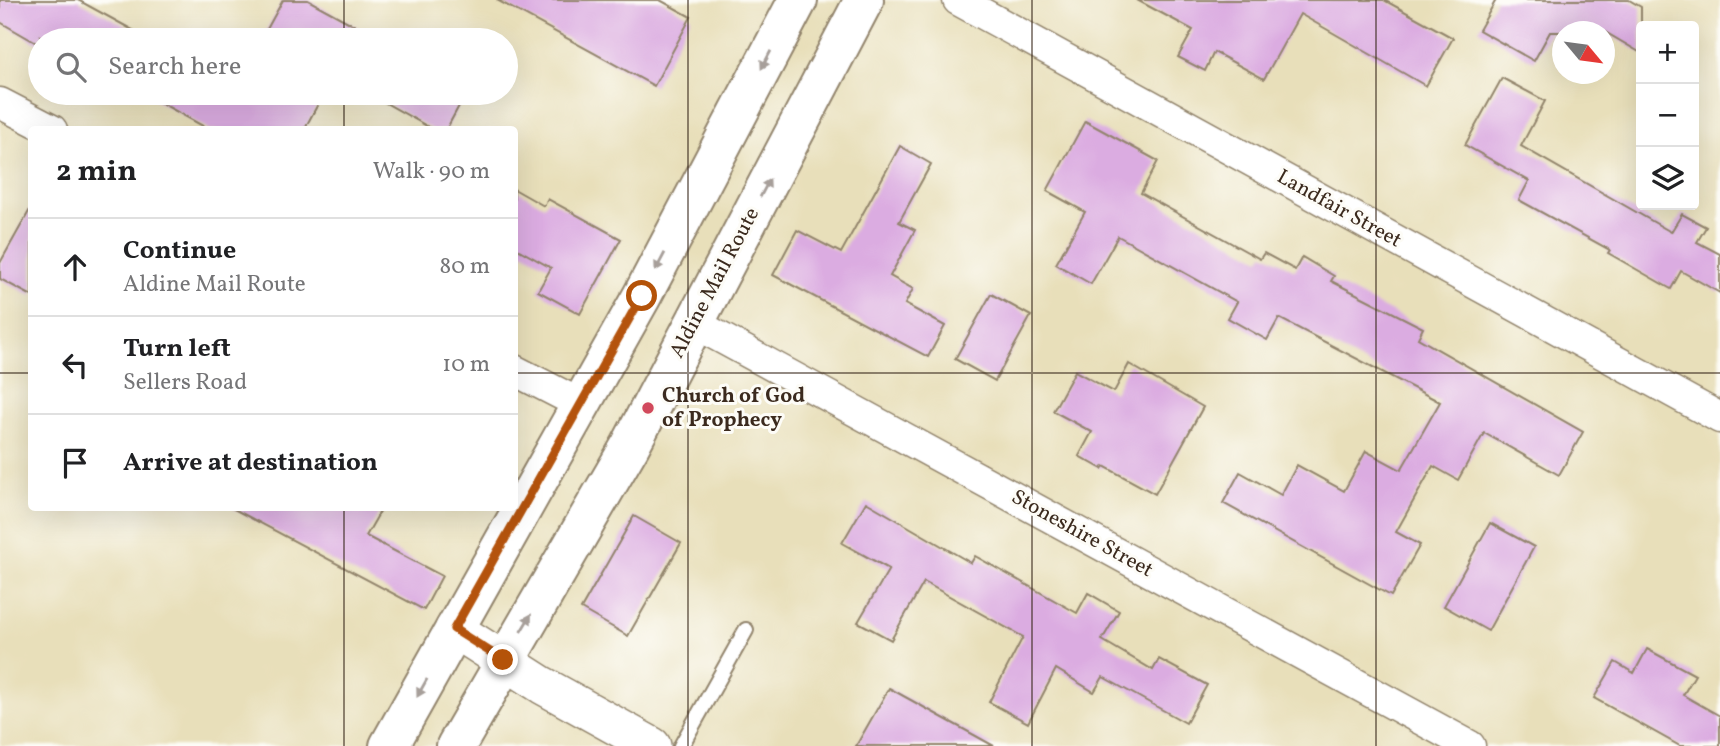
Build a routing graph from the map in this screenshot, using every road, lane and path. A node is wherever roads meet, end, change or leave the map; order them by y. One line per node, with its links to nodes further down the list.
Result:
1 (798, 0): 8 (main road, one-way to 8)
2 (864, 0): 6 (main road, Aldine Mail Route, one-way to 2)
3 (958, 0): 9 (street, Landfair Street)
4 (0, 103): 5 (street)
5 (44, 126)
6 (694, 323): 12 (main road, Aldine Mail Route, one-way to 6); 17 (street, Stoneshire Street)
7 (518, 372): 8 (street)
8 (582, 405): 10 (main road)
9 (1720, 418)
10 (454, 629): 12 (street); 13 (main road, one-way to 13)
11 (746, 630): 16 (lane)
12 (503, 660): 14 (main road, Aldine Mail Route); 15 (street)
13 (389, 746)
14 (456, 746)
15 (652, 746)
16 (681, 746)
17 (1470, 746)

